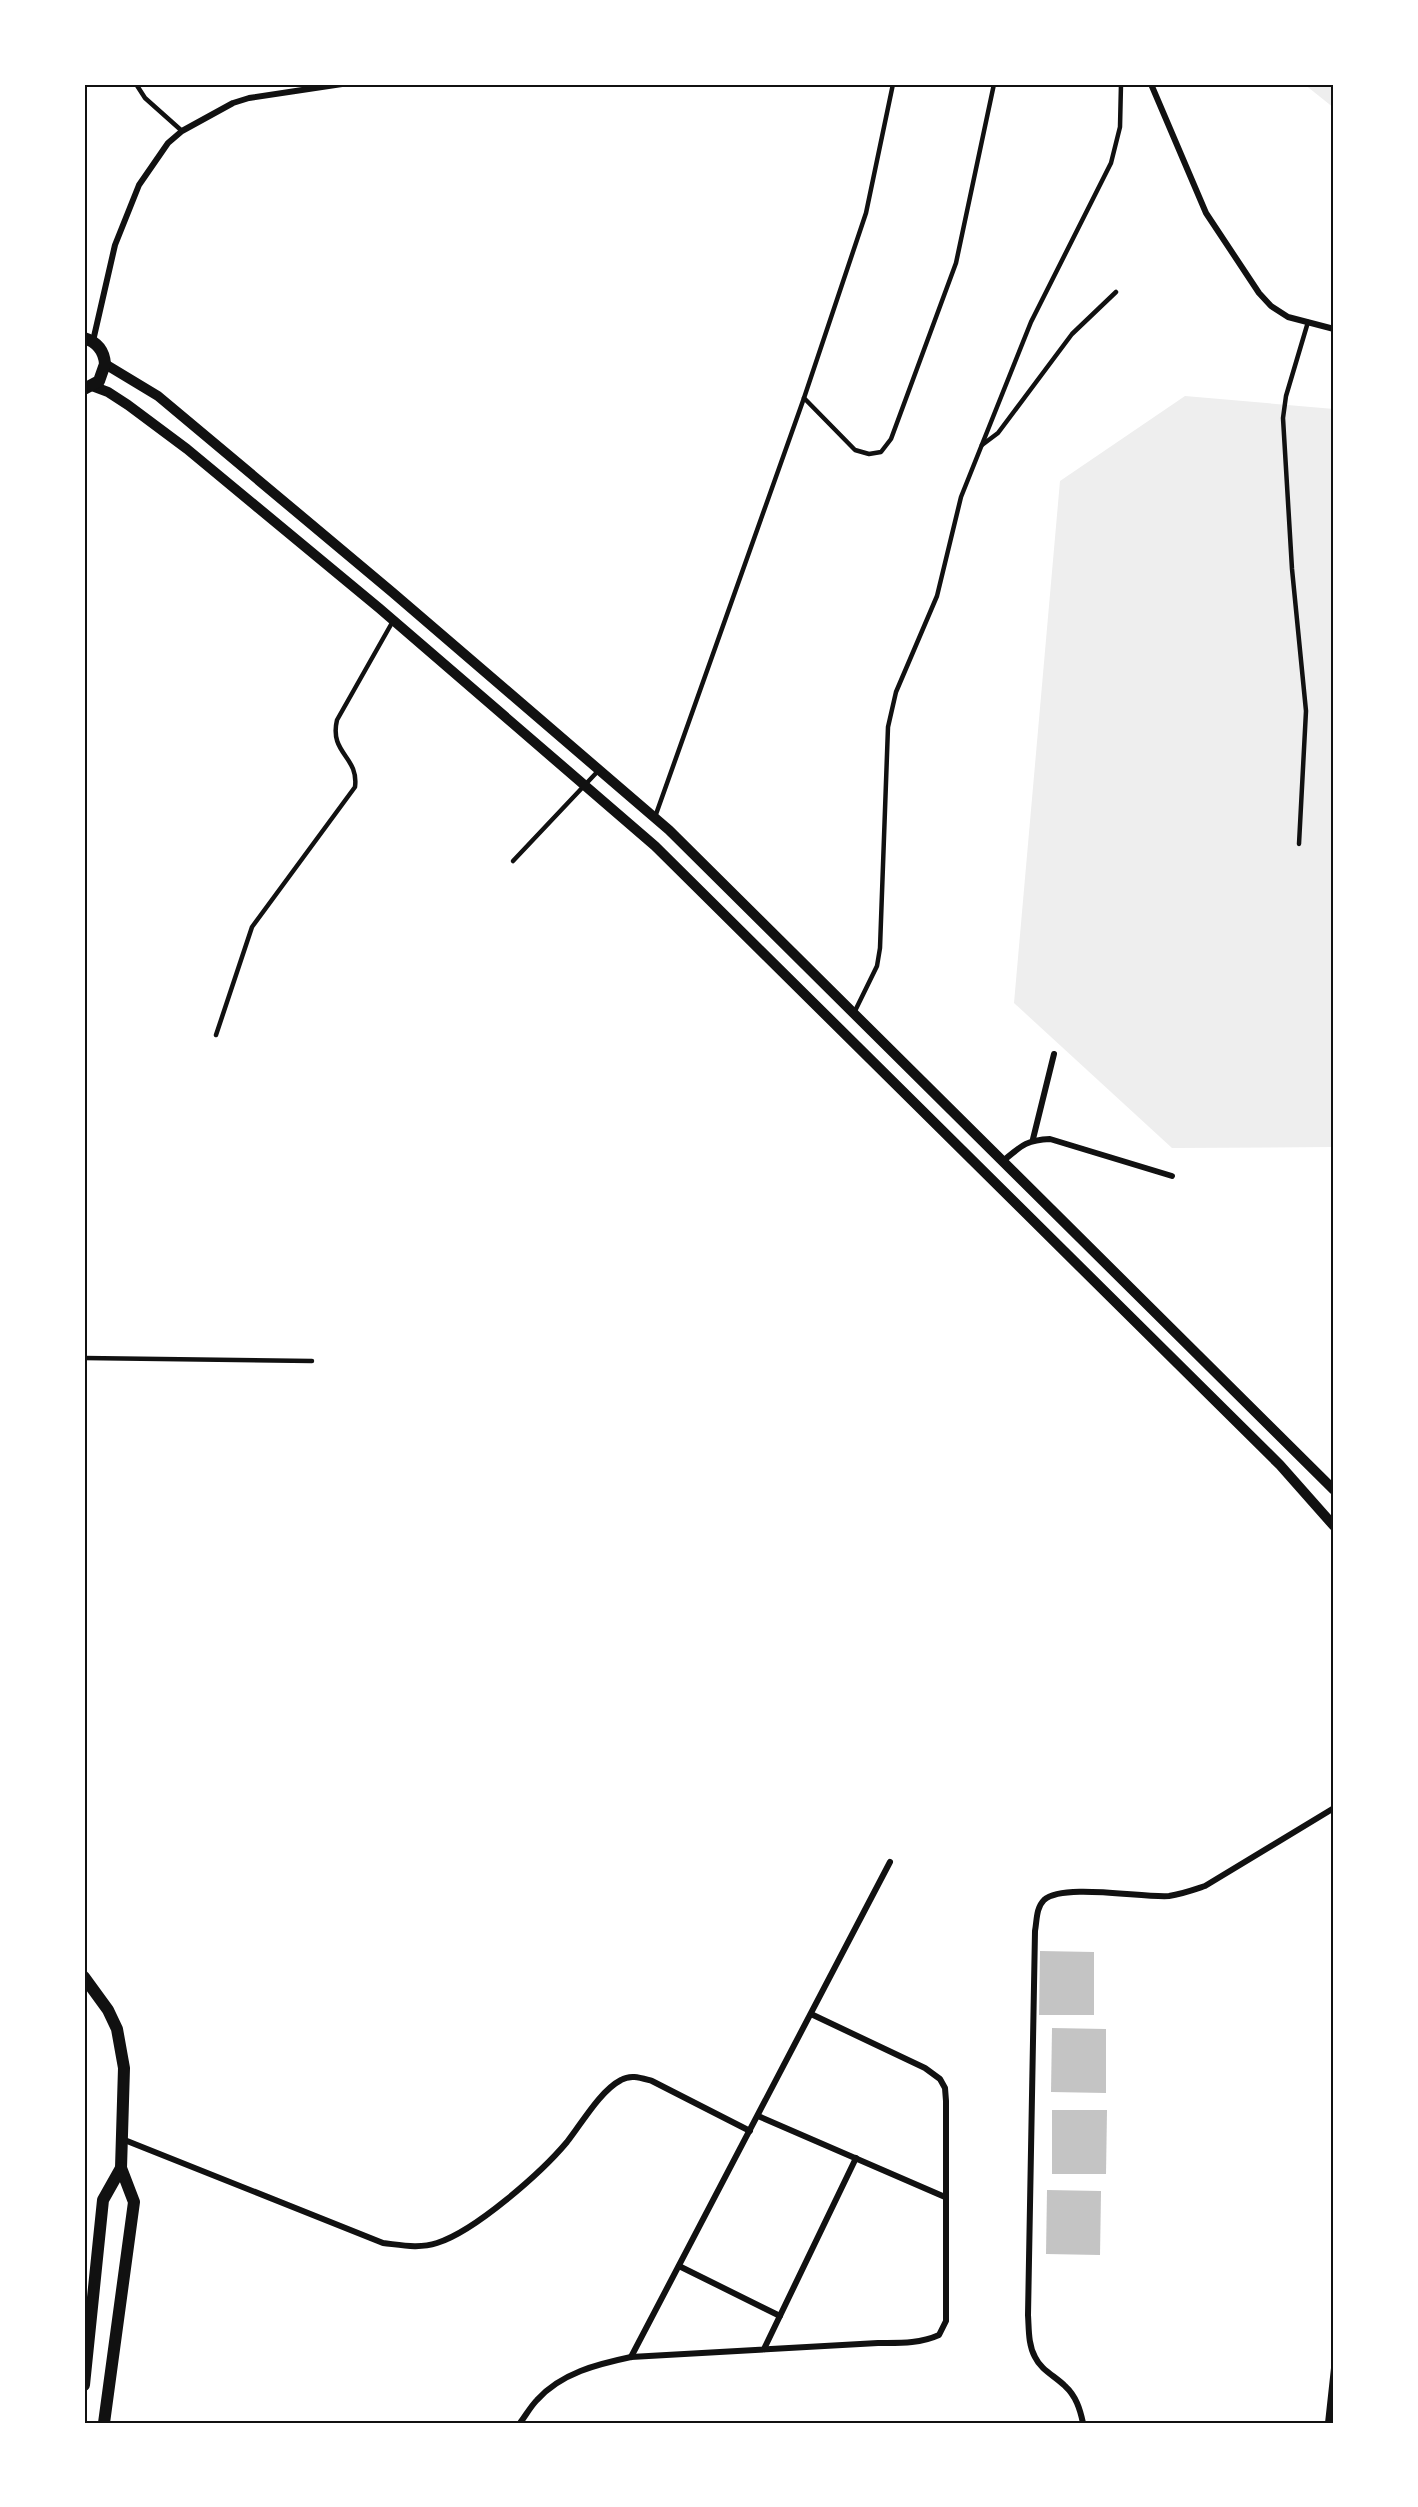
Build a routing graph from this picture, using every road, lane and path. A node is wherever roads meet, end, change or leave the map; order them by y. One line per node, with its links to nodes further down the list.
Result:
1 (136, 84): 7 (lane)
2 (342, 84): 7 (street)
3 (893, 84): 14 (lane)
4 (994, 84): 14 (lane)
5 (1122, 84): 15 (lane)
6 (1151, 84): 9 (street)
7 (182, 131): 11 (street)
8 (1116, 292): 15 (lane)
9 (1308, 322): 10 (street); 20 (lane)
10 (1334, 329)
11 (87, 338): 12 (main road)
12 (105, 364): 13 (main road); 17 (street)
13 (88, 387): 16 (street)
14 (804, 398): 19 (lane)
15 (982, 445): 22 (lane)
16 (393, 621): 18 (street); 23 (lane)
17 (599, 770): 18 (lane); 19 (street)
18 (584, 784): 21 (lane); 31 (street)
19 (655, 817): 22 (street)
20 (1299, 844)
21 (513, 861)
22 (854, 1013): 26 (street)
23 (216, 1035)
24 (1054, 1054): 25 (street)
25 (1033, 1139): 26 (street); 27 (street)
26 (1003, 1161): 30 (street)
27 (1172, 1176)
28 (84, 1358): 29 (lane)
29 (312, 1360)
30 (1334, 1490)
31 (1334, 1526)
32 (1334, 1808): 50 (street)
33 (890, 1862): 35 (street)
34 (84, 1977): 38 (main road)
35 (811, 2014): 36 (street); 41 (street)
36 (758, 2116): 37 (street); 39 (street)
37 (750, 2131): 38 (street); 42 (street)
38 (122, 2139): 40 (main road)
39 (856, 2158): 41 (street); 43 (street)
40 (121, 2168): 47 (main road); 48 (main road)
41 (945, 2197): 44 (street)
42 (679, 2266): 43 (street); 45 (street)
43 (780, 2316): 44 (street)
44 (764, 2349): 45 (street)
45 (631, 2357): 49 (street)
46 (1334, 2367): 51 (street)
47 (84, 2385)
48 (104, 2423)
49 (520, 2423)
50 (1083, 2423)
51 (1328, 2423)

